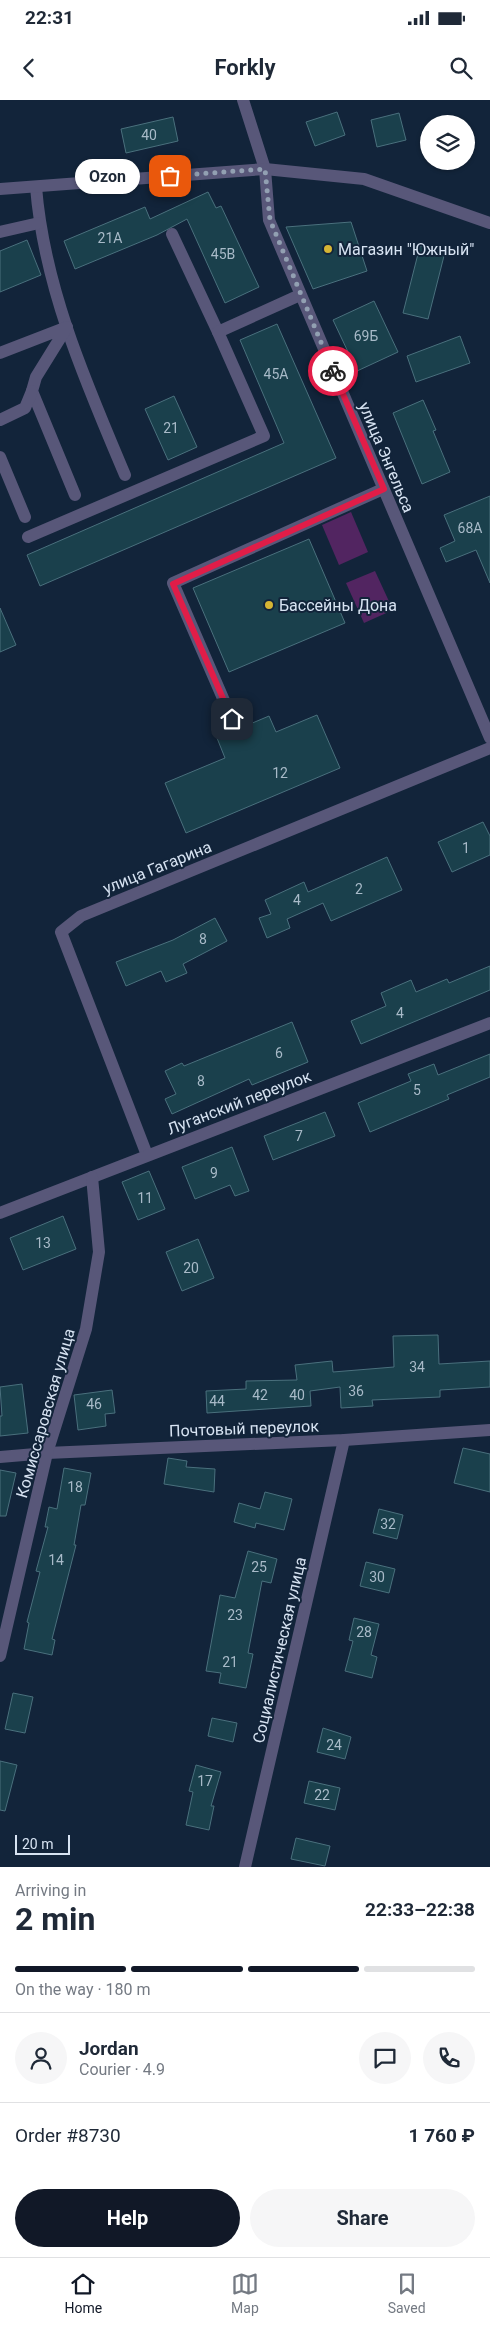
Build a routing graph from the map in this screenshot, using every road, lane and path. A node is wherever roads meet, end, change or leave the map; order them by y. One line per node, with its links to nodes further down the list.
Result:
1 (243, 100): 2 (street, улица Энгельса)
2 (265, 169): 3 (street); 6 (street); 9 (street, улица Энгельса)
3 (36, 187): 4 (street); 5 (street)
4 (0, 190)
5 (39, 223): 7 (street); 10 (street)
6 (490, 223)
7 (0, 232)
8 (172, 234): 11 (street)
9 (300, 295): 11 (street); 17 (street, улица Энгельса)
10 (67, 327): 12 (street); 13 (street); 16 (street)
11 (218, 332): 20 (street)
12 (0, 353)
13 (32, 391): 14 (street); 18 (street)
14 (0, 420)
15 (0, 457): 19 (street)
16 (125, 475)
17 (384, 489): 21 (street); 22 (street, улица Энгельса)
18 (75, 495)
19 (25, 517)
20 (28, 537)
21 (232, 719)
22 (490, 738)
23 (490, 748): 25 (street, улица Гагарина)
24 (490, 1023): 25 (street, Луганский переулок)
25 (147, 1155): 26 (street, Луганский переулок)
26 (92, 1177): 27 (street, Луганский переулок); 30 (street, Комиссаровская улица)
27 (0, 1214)
28 (490, 1430): 29 (street, Почтовый переулок)
29 (344, 1440): 30 (street, Почтовый переулок); 33 (street, Социалистическая улица)
30 (48, 1453): 31 (street, Почтовый переулок); 32 (street, Комиссаровская улица)
31 (0, 1457)
32 (0, 1656)
33 (245, 1867)

